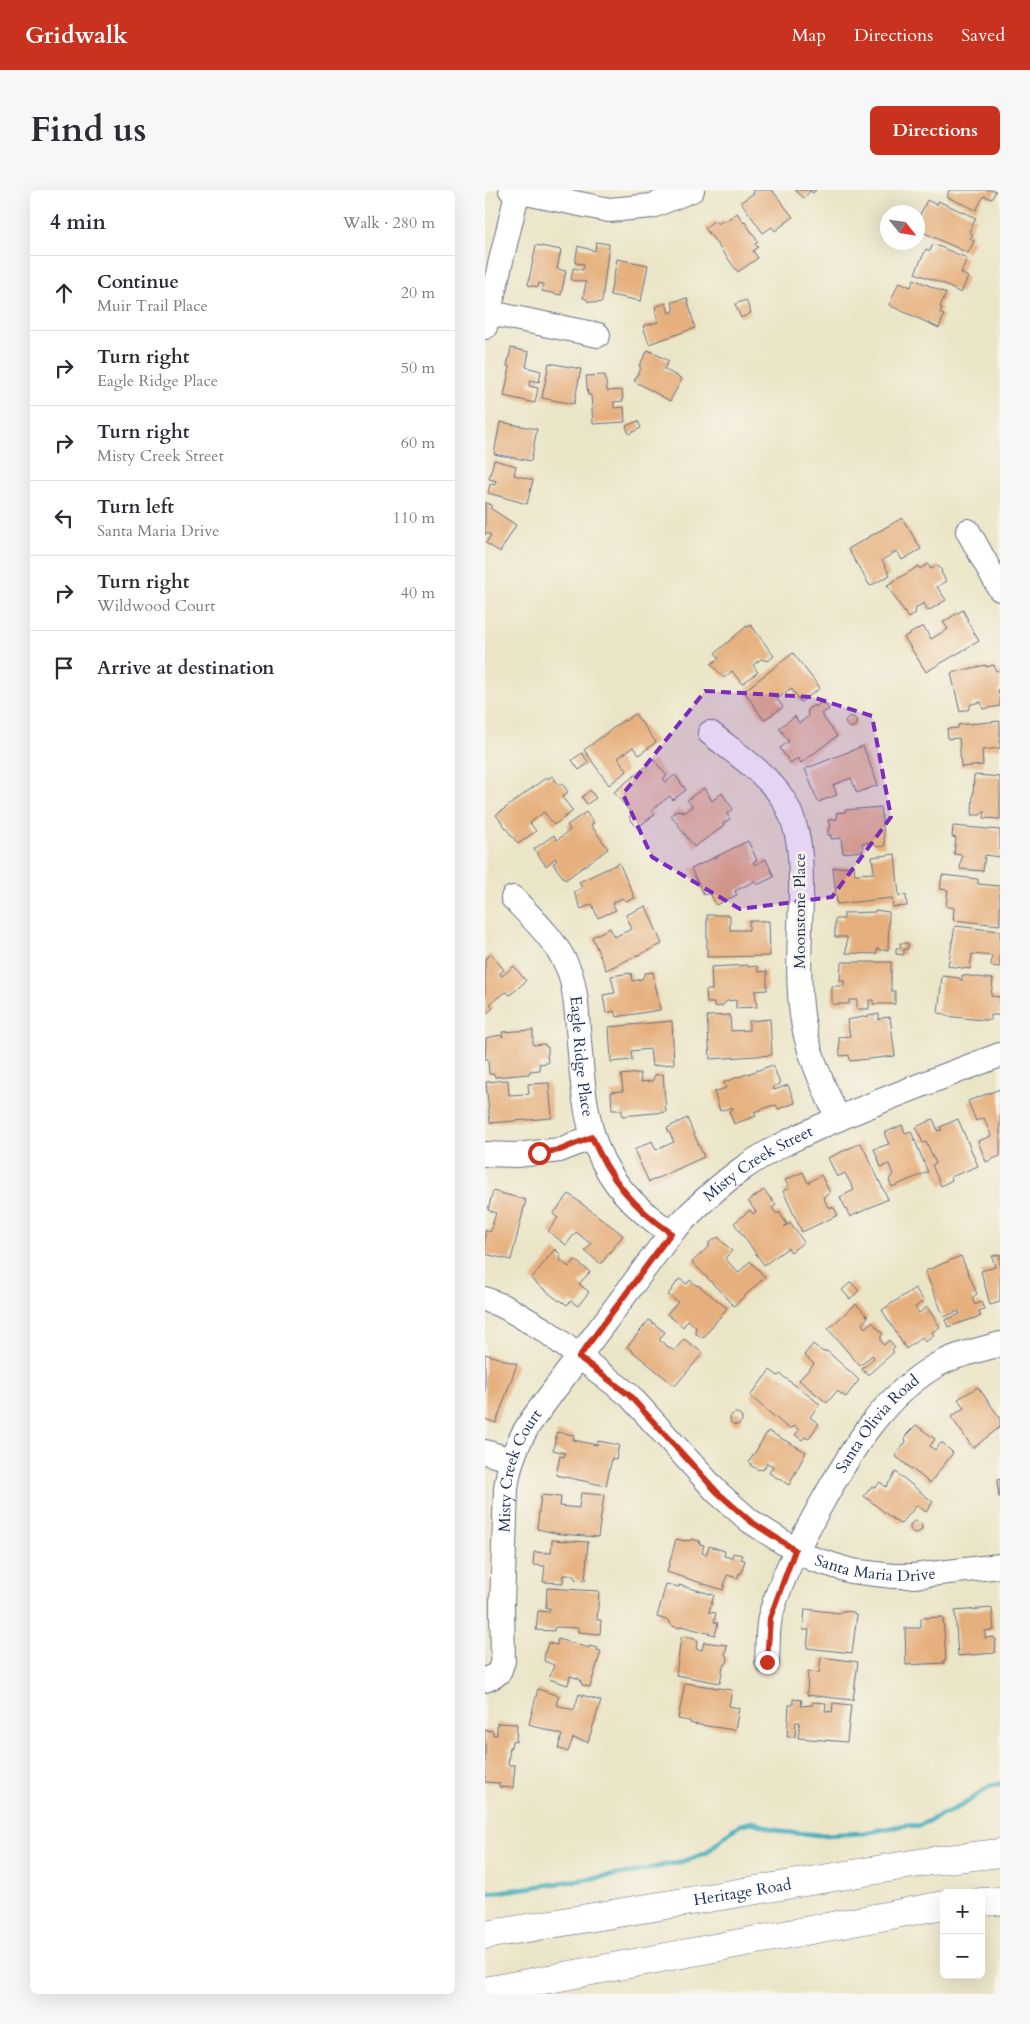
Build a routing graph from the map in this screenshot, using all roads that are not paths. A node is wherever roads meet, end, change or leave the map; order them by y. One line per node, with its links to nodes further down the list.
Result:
1 (515, 190): 2 (street); 3 (street)
2 (692, 190)
3 (486, 317): 4 (street)
4 (598, 335)
5 (968, 531): 6 (street)
6 (1000, 589)
7 (710, 733): 10 (street, Moonstone Place)
8 (513, 898): 11 (street, Eagle Ridge Place)
9 (1000, 1055): 10 (street, Misty Creek Street)
10 (838, 1119): 13 (street, Misty Creek Street)
11 (592, 1137): 12 (street); 13 (street, Eagle Ridge Place)
12 (485, 1154)
13 (671, 1233): 16 (street, Misty Creek Street)
14 (485, 1299): 16 (street, Santa Maria Drive)
15 (1000, 1344): 19 (street, Santa Olivia Road)
16 (579, 1357): 18 (street, Misty Creek Court); 19 (street, Santa Maria Drive)
17 (485, 1452): 18 (street)
18 (511, 1460): 22 (street, Misty Creek Court)
19 (795, 1550): 20 (street, Santa Maria Drive); 21 (street, Santa Olivia Road)
20 (1000, 1566)
21 (767, 1662)
22 (485, 1680)
23 (1000, 1853): 27 (main road, Heritage Road)
24 (1000, 1901): 25 (main road)
25 (985, 1902)
26 (940, 1906): 28 (main road)
27 (485, 1935)
28 (485, 1991)

